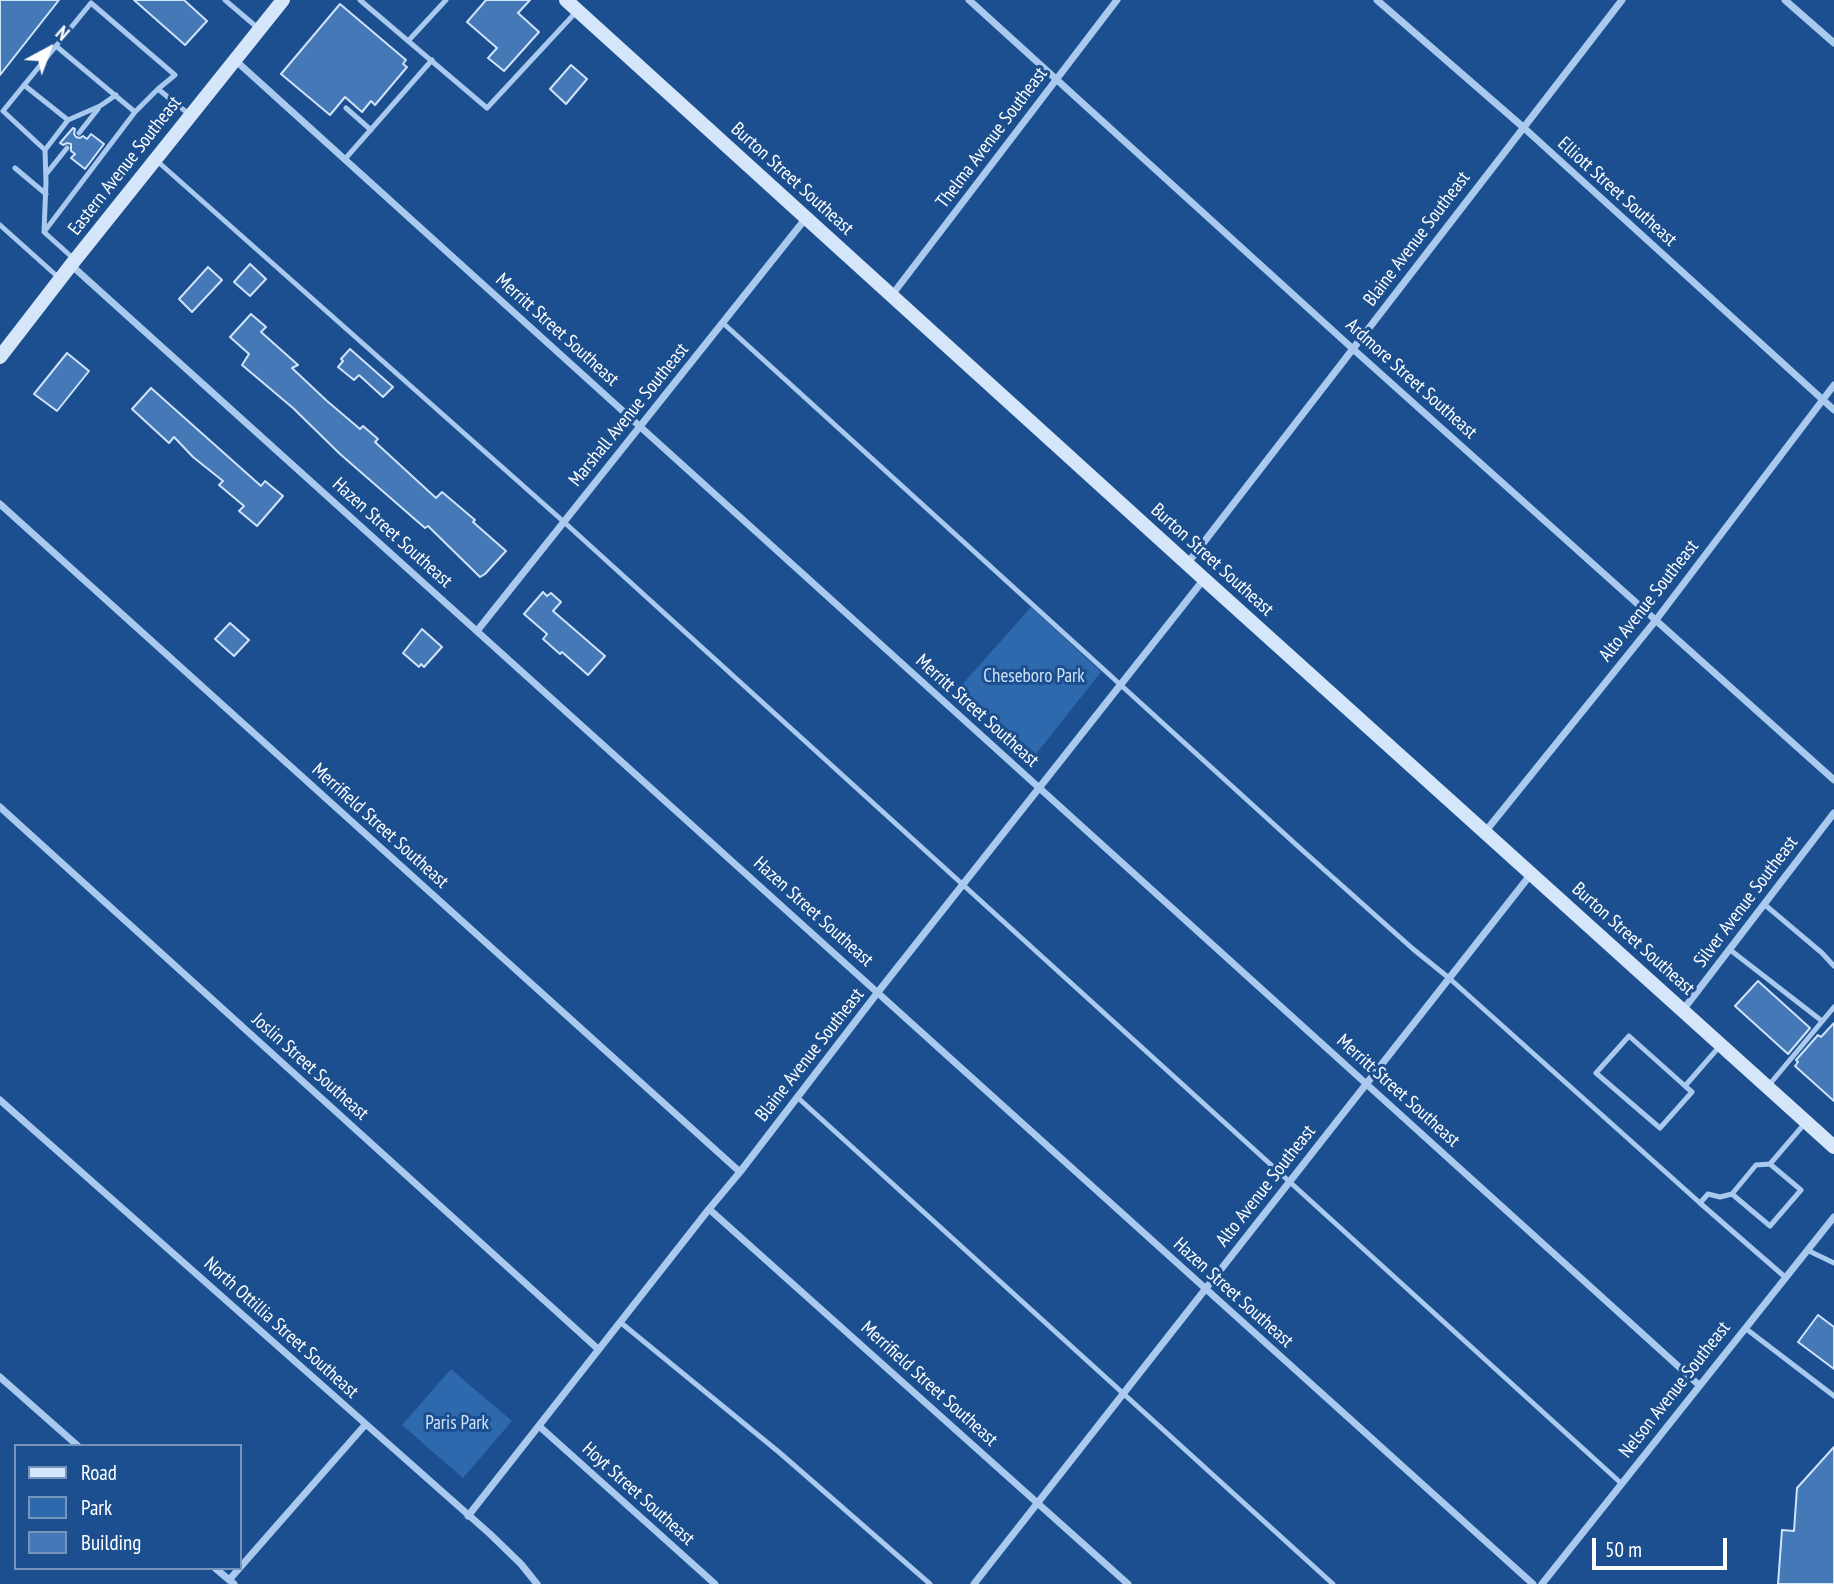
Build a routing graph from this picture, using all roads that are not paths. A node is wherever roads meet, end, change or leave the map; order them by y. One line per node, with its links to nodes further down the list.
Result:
1 (225, 0): 12 (lane)
2 (283, 0): 12 (main road, Eastern Avenue Southeast)
3 (360, 0): 13 (lane)
4 (446, 0): 13 (lane)
5 (566, 0): 11 (main road, Burton Street Southeast)
6 (969, 0): 18 (street, Ardmore Street Southeast)
7 (1117, 0): 18 (street, Thelma Avenue Southeast)
8 (1377, 0): 28 (street, Elliott Street Southeast)
9 (1622, 0): 28 (street, Blaine Avenue Southeast)
10 (1785, 0): 14 (street)
11 (577, 10): 17 (lane); 38 (main road, Burton Street Southeast)
12 (259, 29): 16 (main road, Eastern Avenue Southeast)
13 (409, 40): 17 (lane)
14 (1834, 43)
15 (56, 46): 19 (lane); 20 (lane); 21 (lane)
16 (235, 59): 26 (main road, Eastern Avenue Southeast); 34 (street, Merritt Street Southeast)
17 (432, 60): 29 (lane)
18 (1057, 80): 43 (street, Thelma Avenue Southeast); 45 (street, Ardmore Street Southeast)
19 (24, 85): 24 (lane); 27 (lane)
20 (158, 89): 25 (lane); 26 (lane)
21 (116, 95): 22 (lane); 25 (lane)
22 (100, 106): 27 (lane); 30 (lane)
23 (346, 108): 29 (lane)
24 (1, 110): 32 (lane)
25 (135, 112): 40 (lane)
26 (190, 116): 33 (main road, Eastern Avenue Southeast)
27 (68, 120): 32 (lane)
28 (1523, 127): 45 (street, Blaine Avenue Southeast); 48 (street, Elliott Street Southeast)
29 (371, 130): 34 (lane)
30 (79, 133)
31 (67, 148): 36 (lane)
32 (45, 149): 36 (lane)
33 (155, 159): 41 (main road, Eastern Avenue Southeast); 52 (lane)
34 (345, 159): 50 (street, Merritt Street Southeast)
35 (15, 168): 37 (lane)
36 (46, 174): 37 (lane)
37 (46, 194): 40 (lane)
38 (806, 218): 43 (main road, Burton Street Southeast); 44 (street, Marshall Avenue Southeast)
39 (0, 225): 42 (lane)
40 (44, 232): 41 (lane)
41 (73, 262): 42 (main road, Eastern Avenue Southeast); 56 (street, Hazen Street Southeast)
42 (60, 279): 46 (main road, Eastern Avenue Southeast)
43 (892, 295): 53 (main road, Burton Street Southeast)
44 (723, 323): 50 (street, Marshall Avenue Southeast); 57 (lane)
45 (1353, 349): 53 (street, Blaine Avenue Southeast); 55 (street, Ardmore Street Southeast)
46 (0, 357)
47 (1834, 386): 48 (street, Alto Avenue Southeast)
48 (1822, 400): 49 (street, Elliott Street Southeast); 55 (street, Alto Avenue Southeast)
49 (1834, 410)
50 (640, 426): 52 (street, Marshall Avenue Southeast); 59 (street, Merritt Street Southeast)
51 (0, 504): 82 (street, Merrifield Street Southeast)
52 (564, 522): 56 (street, Marshall Avenue Southeast); 64 (lane)
53 (1186, 564): 54 (main road, Burton Street Southeast)
54 (1204, 579): 57 (street, Blaine Avenue Southeast); 62 (main road, Burton Street Southeast)
55 (1656, 620): 58 (street, Ardmore Street Southeast); 62 (street, Alto Avenue Southeast)
56 (477, 631): 69 (street, Hazen Street Southeast)
57 (1121, 684): 59 (street, Blaine Avenue Southeast); 68 (lane)
58 (1834, 780)
59 (1039, 788): 64 (street, Blaine Avenue Southeast); 74 (street, Merritt Street Southeast)
60 (0, 807): 94 (street, Joslin Street Southeast)
61 (1834, 813): 65 (street, Silver Avenue Southeast)
62 (1485, 832): 63 (main road, Burton Street Southeast)
63 (1531, 874): 68 (street, Alto Avenue Southeast); 71 (main road, Burton Street Southeast)
64 (962, 886): 69 (street, Blaine Avenue Southeast); 83 (lane)
65 (1764, 904): 66 (street, Silver Avenue Southeast); 67 (lane)
66 (1730, 949): 71 (street, Silver Avenue Southeast); 72 (lane)
67 (1834, 966)
68 (1449, 978): 74 (street, Alto Avenue Southeast); 85 (lane)
69 (878, 992): 77 (street, Blaine Avenue Southeast); 91 (street, Hazen Street Southeast)
70 (1834, 1007): 72 (lane)
71 (1683, 1010): 73 (main road, Burton Street Southeast)
72 (1822, 1021): 76 (lane)
73 (1721, 1045): 75 (lane); 76 (main road, Burton Street Southeast)
74 (1367, 1083): 83 (street, Alto Avenue Southeast); 96 (street, Merritt Street Southeast)
75 (1685, 1086): 75 (lane)
76 (1768, 1087): 79 (main road, Burton Street Southeast)
77 (797, 1097): 82 (street, Blaine Avenue Southeast); 97 (lane)
78 (0, 1100): 99 (street, North Ottillia Street Southeast)
79 (1806, 1122): 80 (main road, Burton Street Southeast); 81 (lane)
80 (1834, 1147)
81 (1770, 1164): 84 (lane); 84 (lane)
82 (740, 1172): 86 (street, Blaine Avenue Southeast)
83 (1289, 1182): 91 (street, Alto Avenue Southeast); 102 (lane)
84 (1732, 1194): 85 (lane)
85 (1700, 1203): 90 (lane)
86 (709, 1209): 92 (street, Blaine Avenue Southeast); 103 (street, Merrifield Street Southeast)
87 (1834, 1217): 88 (street, Nelson Avenue Southeast)
88 (1807, 1250): 89 (lane); 90 (street, Nelson Avenue Southeast)
89 (1834, 1263)
90 (1785, 1278): 93 (street, Nelson Avenue Southeast)
91 (1206, 1289): 97 (street, Alto Avenue Southeast); 114 (street, Hazen Street Southeast)
92 (620, 1322): 94 (street, Blaine Avenue Southeast); 110 (lane)
93 (1745, 1328): 96 (street, Nelson Avenue Southeast); 98 (lane)
94 (598, 1349): 100 (street, Blaine Avenue Southeast)
95 (0, 1377): 101 (street)
96 (1699, 1385): 102 (street, Nelson Avenue Southeast)
97 (1124, 1394): 103 (street, Alto Avenue Southeast); 113 (lane)
98 (1834, 1396)
99 (365, 1424): 104 (street, North Ottillia Street Southeast); 105 (street)
100 (539, 1426): 104 (street, Blaine Avenue Southeast); 109 (street, Hoyt Street Southeast)
101 (76, 1444)
102 (1622, 1484): 115 (street, Nelson Avenue Southeast)
103 (1038, 1502): 111 (street, Alto Avenue Southeast); 112 (street, Merrifield Street Southeast)
104 (468, 1516): 108 (street, North Ottillia Street Southeast)
105 (242, 1569)
106 (217, 1570): 107 (street)
107 (231, 1582)
108 (538, 1583)
109 (715, 1584)
110 (930, 1584)
111 (974, 1584)
112 (1128, 1584)
113 (1334, 1584)
114 (1533, 1584)
115 (1542, 1584)

